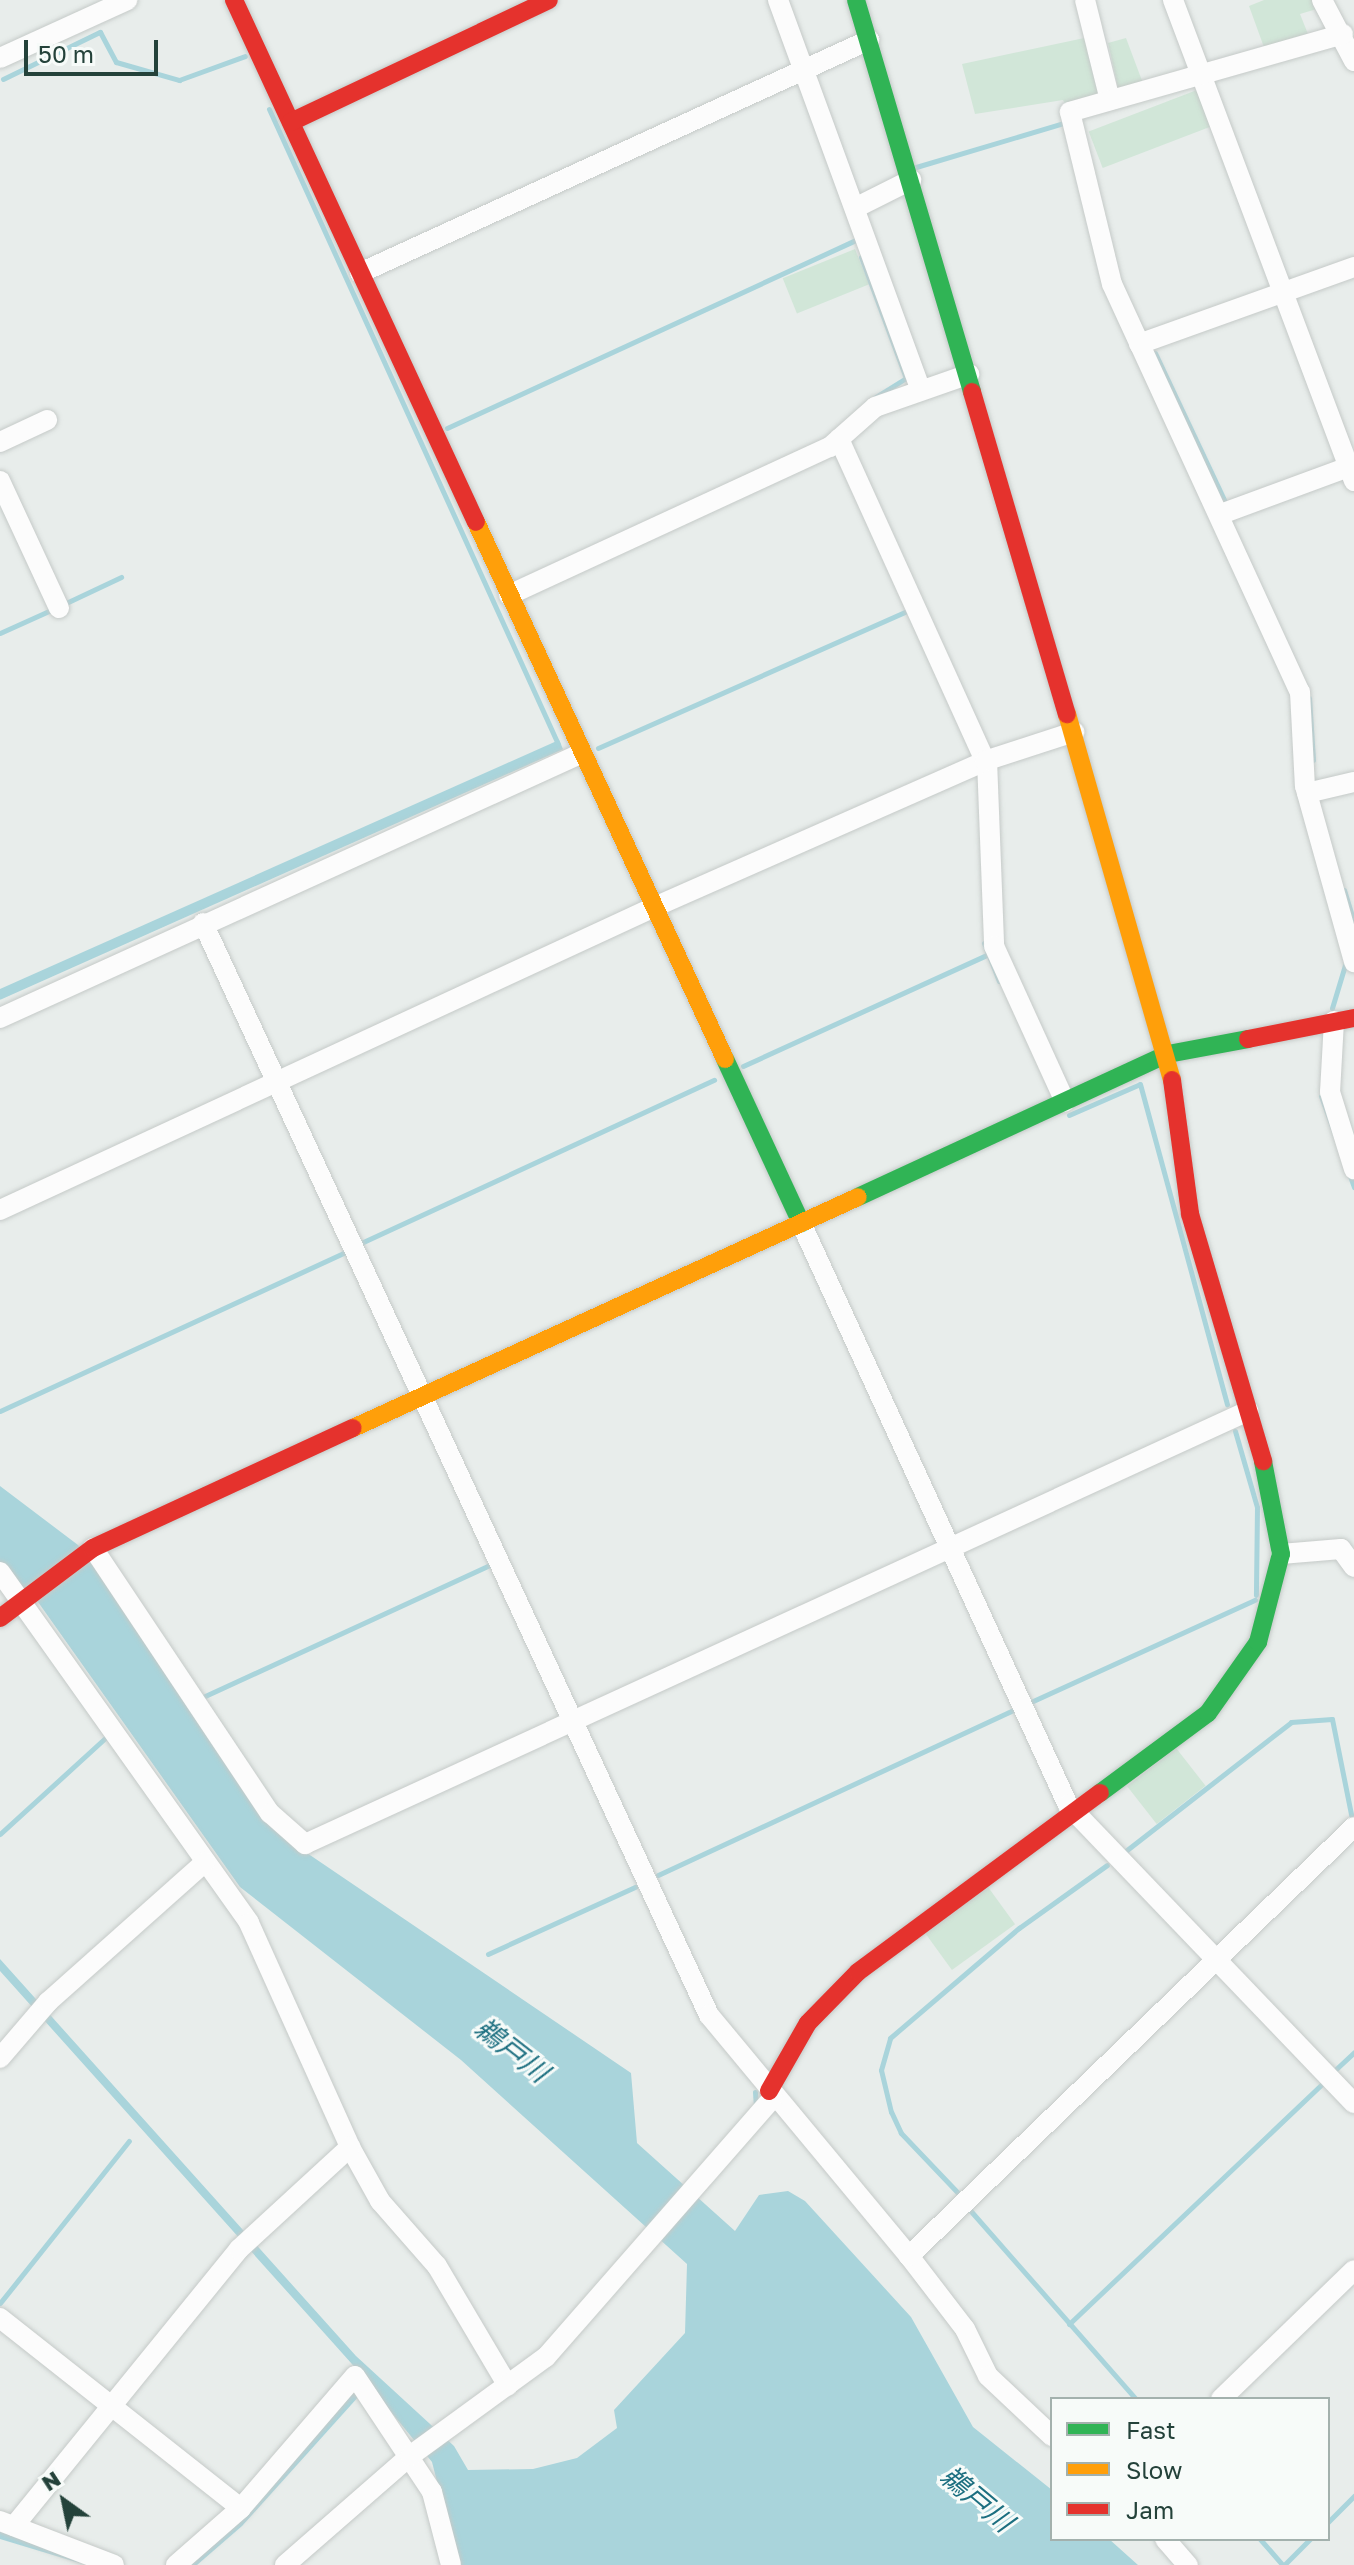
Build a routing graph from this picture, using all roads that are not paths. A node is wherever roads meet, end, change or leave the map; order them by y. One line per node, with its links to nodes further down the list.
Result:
1 (127, 0): 11 (street)
2 (234, 0): 16 (street)
3 (549, 0): 16 (street)
4 (778, 0): 13 (street)
5 (856, 0): 10 (street)
6 (1085, 0): 15 (street)
7 (1173, 0): 14 (street)
8 (1322, 0): 9 (street)
9 (1343, 34): 12 (street); 14 (street)
10 (869, 40): 13 (street); 17 (street)
11 (0, 58)
12 (1354, 61)
13 (804, 69): 18 (street); 20 (street)
14 (1201, 73): 15 (street); 21 (street)
15 (1110, 100): 22 (street)
16 (291, 122): 20 (street)
17 (911, 180): 18 (street); 23 (street)
18 (855, 208): 24 (street)
19 (1354, 267): 21 (street)
20 (360, 273): 31 (street)
21 (1286, 292): 22 (street); 28 (street)
22 (1139, 344): 30 (street)
23 (969, 374): 24 (street); 33 (street)
24 (920, 387): 26 (street)
25 (47, 420): 27 (street)
26 (839, 439): 31 (street); 35 (street)
27 (0, 442)
28 (1353, 471): 30 (street)
29 (0, 481): 32 (street)
30 (1221, 514): 37 (street)
31 (509, 595): 34 (street)
32 (59, 608)
33 (1074, 732): 35 (street); 43 (street)
34 (580, 754): 38 (street); 39 (street)
35 (986, 761): 38 (street); 45 (street)
36 (1354, 782): 37 (street)
37 (1307, 793): 40 (street)
38 (652, 908): 44 (street); 48 (street)
39 (203, 923): 41 (street); 44 (street)
40 (1354, 962)
41 (0, 1018)
42 (1344, 1020): 43 (street); 46 (street)
43 (1168, 1054): 45 (street); 50 (street)
44 (277, 1083): 47 (street); 49 (street)
45 (1065, 1102): 48 (street)
46 (1354, 1169)
47 (0, 1210)
48 (801, 1223): 49 (street); 52 (street)
49 (424, 1398): 51 (street); 58 (street)
50 (1248, 1411): 52 (street); 53 (street)
51 (93, 1548): 56 (street); 58 (street)
52 (950, 1548): 58 (street); 59 (street)
53 (1281, 1554): 54 (street); 59 (street)
54 (1354, 1567)
55 (0, 1572): 56 (street)
56 (24, 1594): 57 (street); 61 (street)
57 (0, 1618)
58 (573, 1721): 64 (street)
59 (1077, 1814): 62 (street); 64 (street)
60 (1354, 1827): 62 (street)
61 (205, 1862): 63 (street); 66 (street)
62 (1216, 1958): 65 (street); 67 (street)
63 (0, 2058)
64 (771, 2095): 67 (street); 70 (street)
65 (1354, 2103)
66 (350, 2147): 70 (street); 72 (street)
67 (909, 2256): 73 (street)
68 (1354, 2270): 71 (street)
69 (0, 2318): 72 (street)
70 (508, 2386): 74 (street)
71 (1223, 2397)
72 (113, 2407): 75 (street); 76 (street)
73 (1050, 2434)
74 (413, 2454): 75 (street); 80 (street); 81 (street)
75 (241, 2508): 79 (street)
76 (7, 2524): 78 (street)
77 (1167, 2541): 82 (street)
78 (114, 2565)
79 (176, 2565)
80 (285, 2565)
81 (451, 2565)
82 (1188, 2565)

